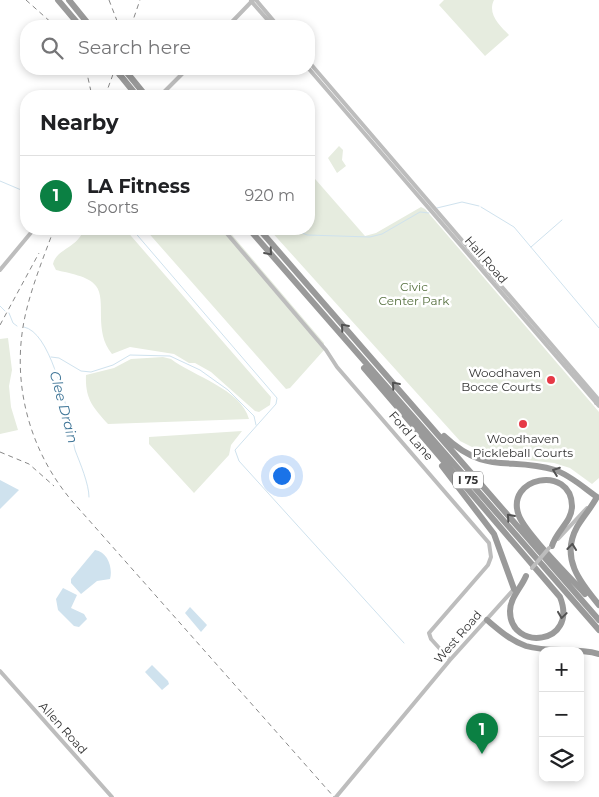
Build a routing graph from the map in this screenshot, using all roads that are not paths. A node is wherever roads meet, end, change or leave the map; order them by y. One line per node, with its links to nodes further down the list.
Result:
1 (58, 0): 4 (highway)
2 (69, 0): 5 (highway)
3 (253, 0): 6 (street); 7 (street); 8 (street)
4 (75, 20)
5 (85, 20)
6 (234, 20)
7 (268, 20)
8 (272, 20)
9 (315, 73): 22 (street, Hall Road)
10 (124, 75): 13 (highway)
11 (125, 75): 14 (highway)
12 (181, 75): 15 (street)
13 (133, 90)
14 (140, 90)
15 (166, 90)
16 (29, 235): 20 (street)
17 (228, 235): 35 (street, Ford Lane)
18 (254, 235): 21 (highway, I 75, one-way to 21)
19 (264, 235): 23 (highway, I 75, one-way to 19)
20 (0, 270)
21 (338, 331): 24 (highway); 33 (highway, I 75)
22 (598, 403)
23 (415, 407): 25 (highway, one-way to 23); 32 (highway, I 75, one-way to 23)
24 (416, 431): 27 (highway, one-way to 27); 28 (highway)
25 (598, 496): 26 (street, West Road); 29 (highway, one-way to 25)
26 (550, 547): 27 (street, West Road, bridge); 30 (highway)
27 (526, 576): 28 (street, West Road)
28 (514, 589): 31 (street, West Road)
29 (599, 605)
30 (599, 610)
31 (487, 620): 34 (highway); 35 (street, West Road)
32 (599, 620)
33 (599, 630)
34 (599, 654)
35 (450, 660): 38 (street, West Road)
36 (0, 671): 37 (street, Allen Road)
37 (112, 797)
38 (336, 797)

